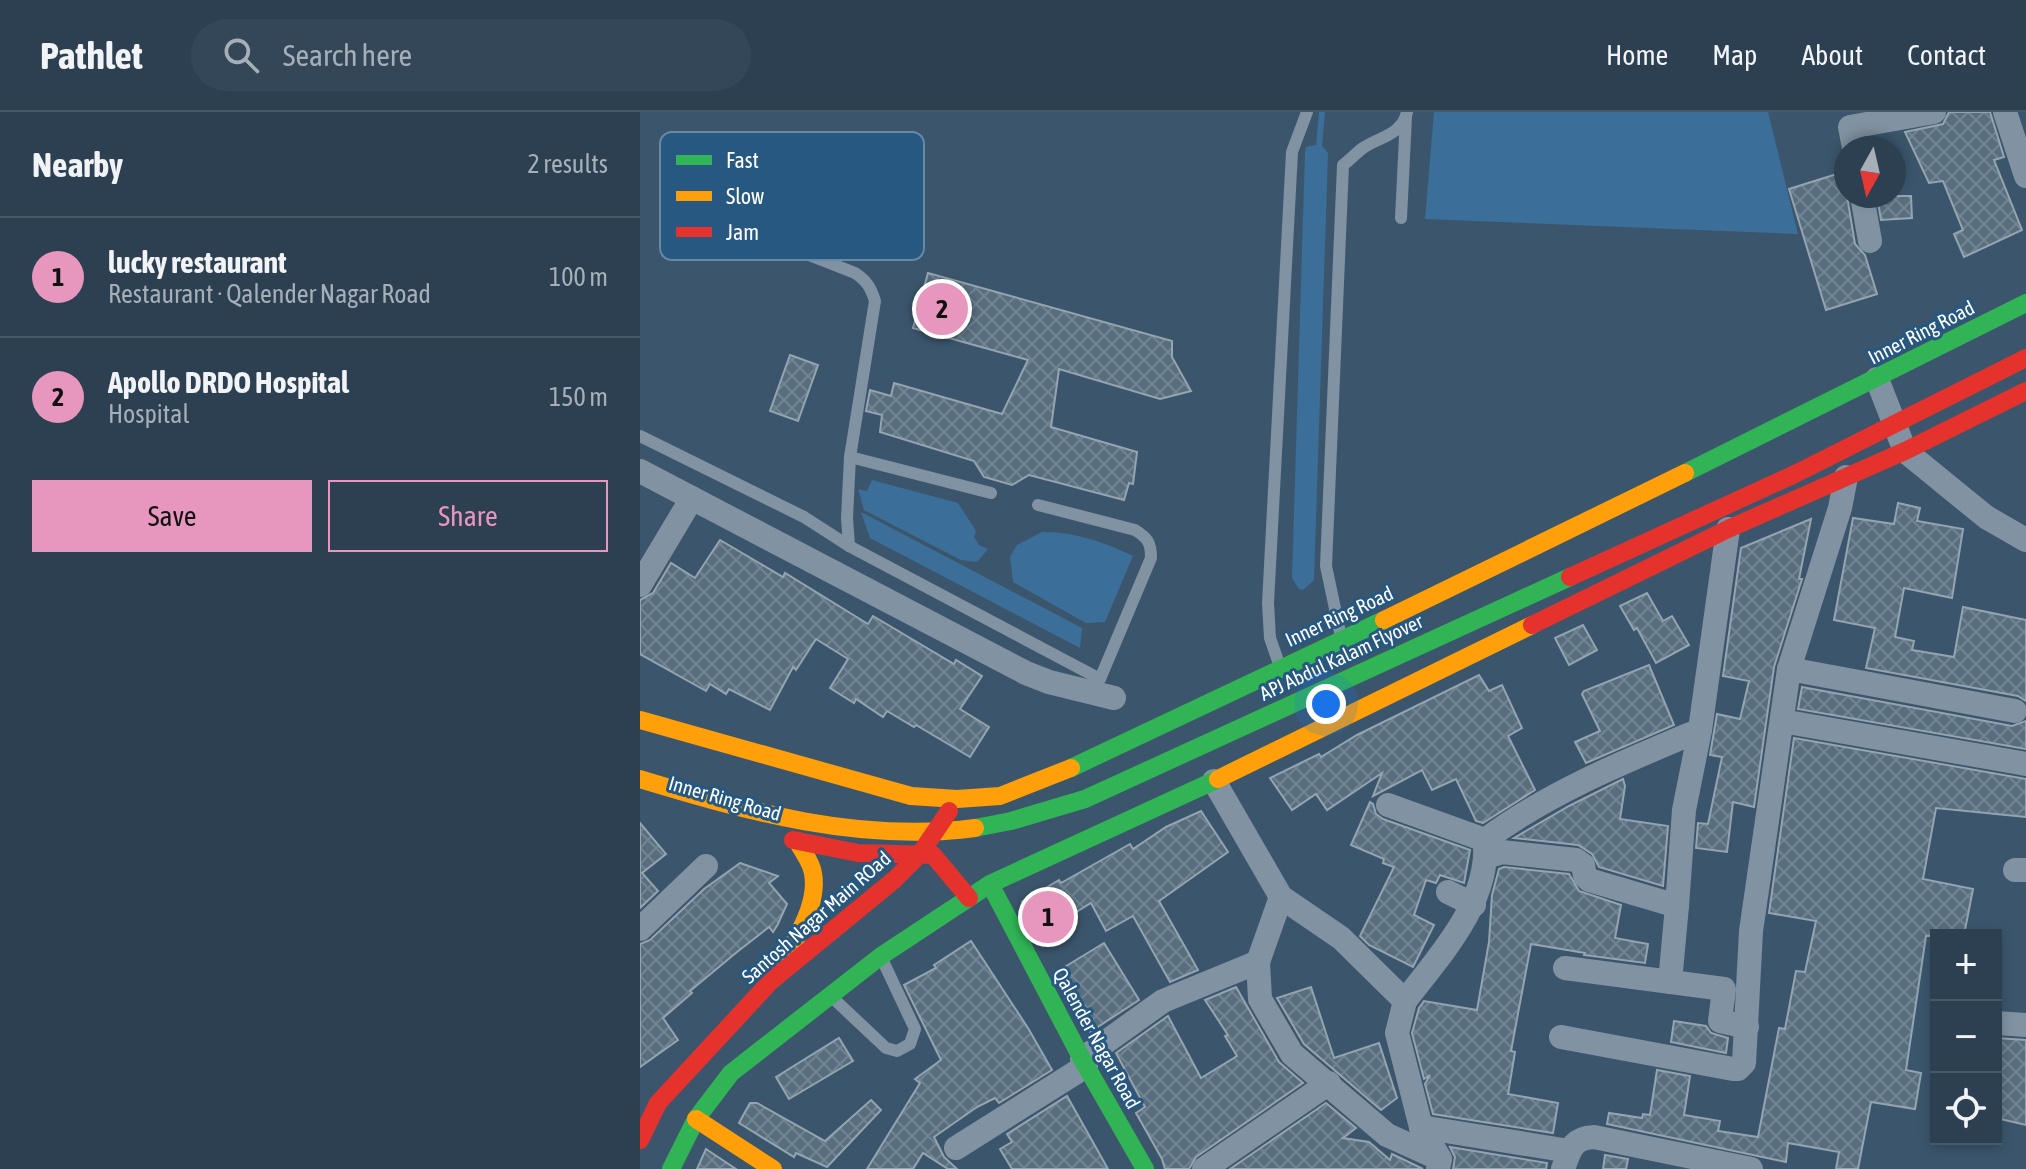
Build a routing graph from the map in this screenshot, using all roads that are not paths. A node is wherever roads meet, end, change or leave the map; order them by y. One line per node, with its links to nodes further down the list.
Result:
1 (1934, 112): 5 (street)
2 (2005, 112): 6 (street)
3 (1304, 114): 28 (lane)
4 (1406, 115): 8 (lane); 27 (lane)
5 (1850, 129)
6 (2026, 176)
7 (1864, 208): 9 (street)
8 (1401, 218)
9 (1870, 241)
10 (822, 260): 17 (lane)
11 (2026, 303): 13 (main road, Inner Ring Road)
12 (2026, 358): 37 (main road, APJ Abdul Kalam Flyover)
13 (1877, 379): 16 (street); 27 (main road, Inner Ring Road)
14 (2026, 391): 16 (main road)
15 (640, 436): 25 (lane)
16 (1905, 451): 19 (main road); 24 (street)
17 (850, 457): 20 (lane); 25 (lane)
18 (640, 471): 21 (street)
19 (1846, 477): 23 (main road); 29 (street)
20 (991, 493)
21 (692, 498): 26 (street); 30 (street)
22 (1038, 505): 30 (lane)
23 (1728, 529): 34 (street); 38 (main road)
24 (2026, 540)
25 (849, 546): 30 (lane)
26 (640, 585)
27 (1341, 639): 28 (main road, Inner Ring Road)
28 (1280, 668): 35 (main road, Inner Ring Road)
29 (1789, 669): 31 (street); 33 (street)
30 (1107, 689): 35 (street)
31 (2015, 711)
32 (640, 720): 40 (main road, Inner Ring Road)
33 (1782, 721): 36 (street); 62 (street)
34 (1700, 730): 43 (street); 51 (street)
35 (1135, 737): 40 (main road, Inner Ring Road)
36 (2026, 764)
37 (640, 779)
38 (1214, 781): 46 (main road); 48 (street)
39 (640, 797): 42 (main road, Inner Ring Road)
40 (957, 799): 44 (main road, Santosh Nagar Main ROad)
41 (1388, 805): 43 (street)
42 (709, 818)
43 (1486, 849): 50 (street); 51 (street)
44 (920, 854): 49 (main road); 56 (main road, Santosh Nagar Main ROad); 56 (main road, Inner Ring Road)
45 (706, 866): 52 (street)
46 (990, 884): 49 (main road); 64 (main road, Qalender Nagar Road)
47 (1448, 892): 50 (street)
48 (1281, 897): 54 (street); 59 (street)
49 (969, 898): 53 (main road)
50 (1474, 905): 59 (street)
51 (1677, 906): 57 (street)
52 (640, 929)
53 (881, 956): 58 (main road); 58 (lane)
54 (1258, 962): 64 (street); 65 (street)
55 (1565, 968): 57 (street)
56 (771, 981): 66 (main road, Santosh Nagar Main ROad)
57 (1670, 982): 62 (street)
58 (831, 996): 67 (main road)
59 (1405, 1001): 68 (street)
60 (2002, 1023): 61 (street)
61 (2026, 1025)
62 (1747, 1027): 63 (street)
63 (1561, 1037)
64 (1084, 1062): 70 (street); 75 (main road, Qalender Nagar Road)
65 (1329, 1083): 72 (street); 76 (street)
66 (649, 1098): 69 (main road, Santosh Nagar Main ROad)
67 (696, 1119): 73 (main road); 74 (main road)
68 (1421, 1127): 71 (street); 72 (street)
69 (640, 1140)
70 (956, 1148)
71 (1566, 1160): 77 (street)
72 (1439, 1164)
73 (671, 1169)
74 (773, 1169)
75 (1145, 1169)
76 (1204, 1169)
77 (1751, 1169)

